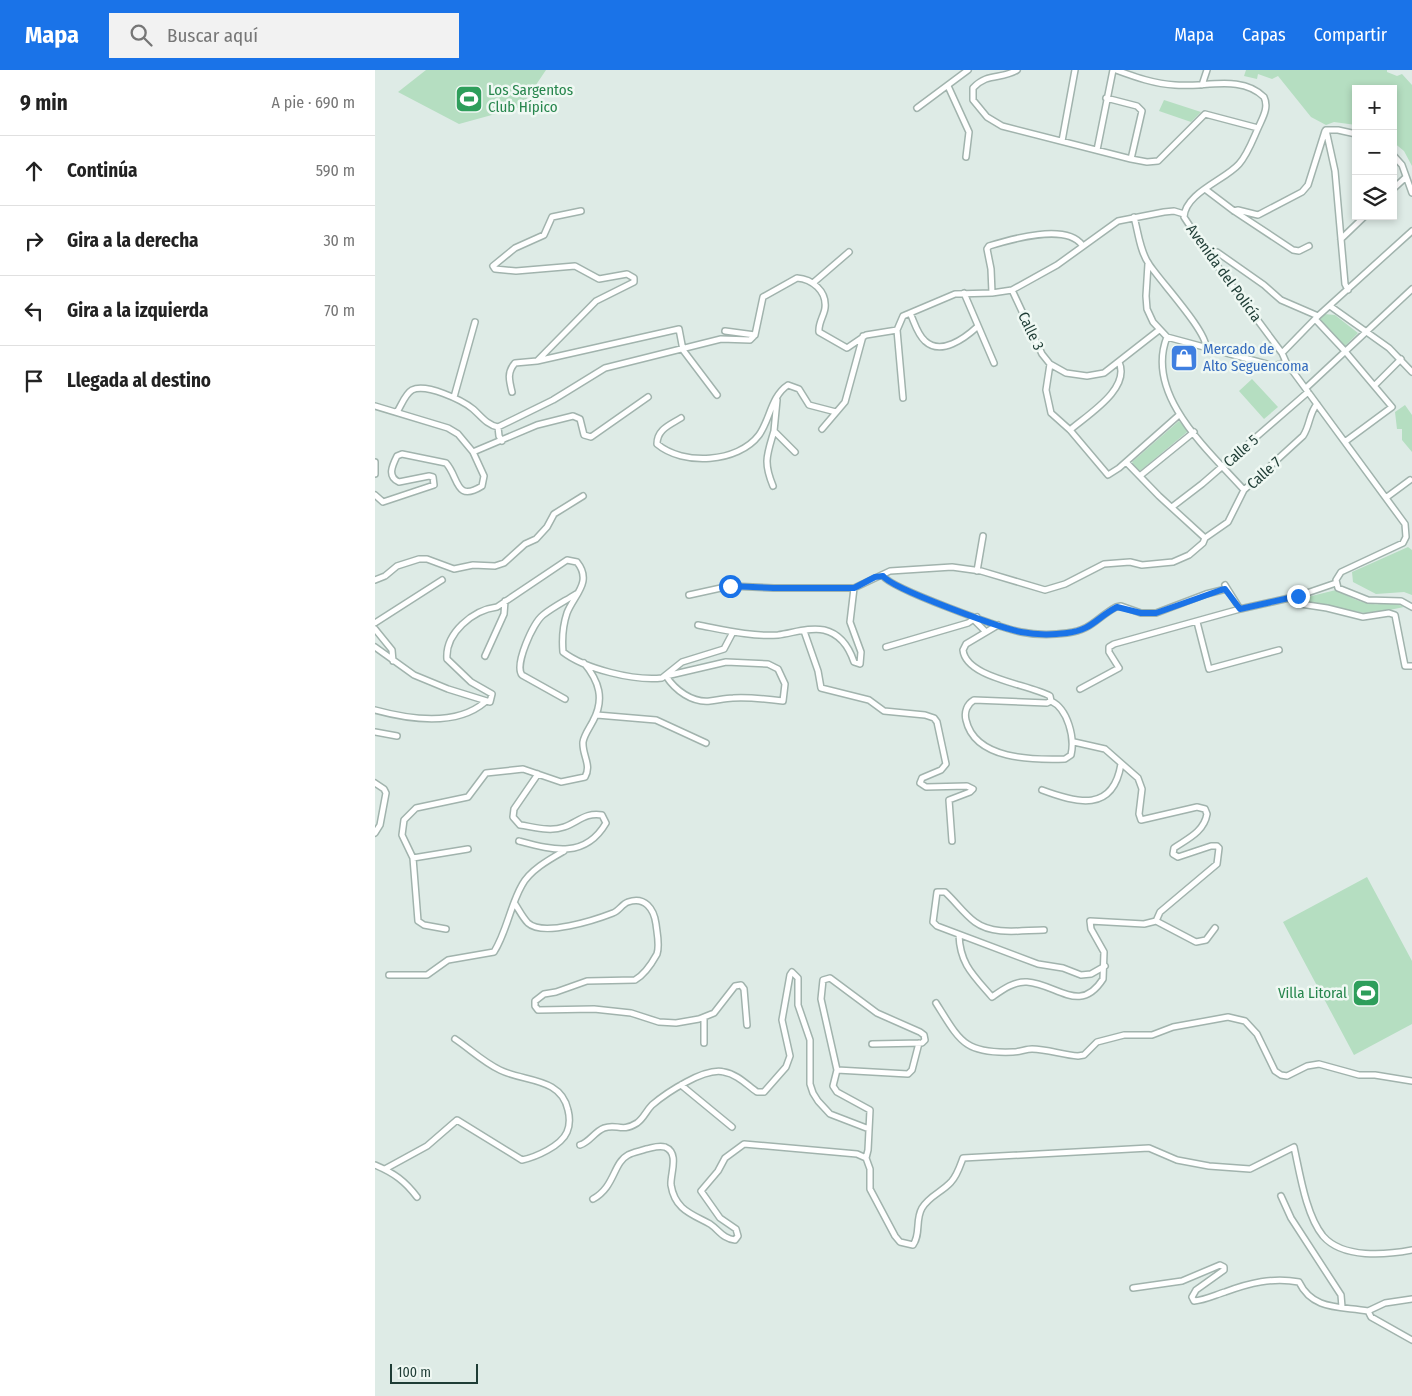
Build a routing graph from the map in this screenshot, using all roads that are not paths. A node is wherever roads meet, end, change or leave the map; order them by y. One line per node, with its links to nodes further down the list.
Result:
1 (968, 70): 7 (street)
2 (1017, 70): 13 (street)
3 (1075, 70): 13 (street)
4 (1114, 70): 6 (street, Avenida del Policía); 8 (street)
5 (1207, 70): 6 (street)
6 (1202, 85): 10 (street, Avenida del Policía)
7 (949, 86): 9 (street); 15 (street)
8 (1106, 98): 14 (street); 16 (street)
9 (917, 108)
10 (1258, 128): 16 (street); 20 (street, Avenida del Policía)
11 (1325, 130): 12 (street); 23 (street); 28 (street)
12 (1352, 133)
13 (1061, 141): 14 (street)
14 (1097, 150): 16 (street)
15 (966, 157)
16 (1131, 159)
17 (1397, 160): 18 (street)
18 (1406, 177): 19 (street); 21 (street)
19 (1397, 185)
20 (1205, 189): 23 (street); 24 (street, Avenida del Policía)
21 (1412, 193)
22 (581, 211): 57 (street)
23 (1234, 212): 30 (street)
24 (1184, 214): 25 (street); 32 (street, Avenida del Policía)
25 (1134, 217): 29 (street); 33 (street)
26 (1361, 220): 28 (street)
27 (1412, 231): 37 (street)
28 (1341, 239): 37 (street)
29 (1082, 245): 36 (street); 39 (street)
30 (1309, 246)
31 (849, 252): 34 (street)
32 (1207, 252): 42 (street); 55 (street, Avenida del Policía)
33 (1148, 264): 46 (street); 52 (street)
34 (813, 283): 49 (street); 50 (street)
35 (1412, 289): 48 (street, Calle 5)
36 (1012, 290): 39 (street); 61 (street, Calle 3)
37 (1348, 290): 40 (street)
38 (964, 293): 39 (street); 41 (street); 44 (street)
39 (992, 293)
40 (1330, 306): 42 (street); 48 (street)
41 (910, 313): 44 (street); 45 (street)
42 (1316, 317): 54 (street); 55 (street)
43 (475, 322): 67 (street)
44 (977, 327): 60 (street)
45 (897, 330): 50 (street); 69 (street)
46 (1159, 330): 51 (street); 58 (street, Calle 3)
47 (725, 331): 49 (street)
48 (1367, 331): 54 (street, Calle 5); 56 (street)
49 (755, 335): 53 (street)
50 (863, 336): 74 (street)
51 (1167, 337): 52 (street); 75 (street)
52 (1206, 349): 59 (street)
53 (683, 350): 57 (street); 66 (street); 77 (street)
54 (1345, 350): 63 (street); 64 (street, Calle 5)
55 (1282, 353): 59 (street, Avenida del Policía)
56 (1401, 359): 62 (street); 63 (street)
57 (537, 360): 65 (street)
58 (1119, 362): 61 (street, Calle 3); 79 (street)
59 (1286, 362): 64 (street, Avenida del Policía)
60 (994, 363)
61 (1050, 364): 79 (street)
62 (1412, 372)
63 (1375, 385): 83 (street)
64 (1307, 390): 71 (street, Avenida del Policía); 88 (street, Calle 5)
65 (512, 392)
66 (717, 395)
67 (454, 397): 73 (street); 77 (street)
68 (648, 397): 82 (street)
69 (903, 398)
70 (777, 400): 74 (street); 76 (street); 80 (street)
71 (1317, 404): 83 (street, Avenida del Policía); 93 (street, Calle 7)
72 (375, 406): 73 (street)
73 (397, 412): 84 (street)
74 (836, 412): 78 (street)
75 (1179, 414): 81 (street); 87 (street)
76 (681, 418)
77 (498, 427): 82 (street)
78 (823, 429)
79 (1070, 430): 87 (street)
80 (774, 431): 85 (street); 92 (street)
81 (1194, 432): 88 (street); 90 (street)
82 (502, 441): 84 (street)
83 (1346, 441): 96 (street, Avenida del Policía)
84 (473, 452): 94 (street)
85 (795, 452)
86 (375, 462): 89 (street)
87 (1127, 462): 90 (street)
88 (1223, 466): 93 (street); 97 (street, Calle 5)
89 (375, 474)
90 (1141, 475): 97 (street)
91 (1410, 480): 96 (street)
92 (773, 486)
93 (1245, 490): 99 (street, Calle 7)
94 (375, 495)
95 (583, 496): 102 (street)
96 (1387, 498): 104 (street, Avenida del Policía)
97 (1172, 508): 99 (street)
98 (983, 536): 100 (street)
99 (1205, 538): 100 (street, Calle 7)
100 (977, 571): 101 (street, Calle 7)
101 (883, 576): 105 (street, Calle 7); 112 (street)
102 (375, 580)
103 (442, 580): 114 (street)
104 (1336, 583): 108 (street); 110 (street)
105 (854, 588): 107 (street); 118 (street)
106 (581, 591): 109 (street); 126 (street); 130 (street)
107 (689, 595)
108 (1290, 598): 111 (street); 127 (street)
109 (505, 600): 124 (street); 132 (street)
110 (1412, 608)
111 (1240, 609): 113 (street); 116 (street)
112 (975, 618): 116 (street); 120 (street); 122 (street)
113 (1197, 622): 123 (street); 129 (street)
114 (375, 623)
115 (698, 625): 119 (street)
116 (998, 625): 120 (street)
117 (375, 629): 125 (street)
118 (804, 631): 119 (street); 145 (street)
119 (733, 632): 128 (street)
120 (986, 632): 131 (street)
121 (375, 647): 125 (street)
122 (886, 647)
123 (1279, 650)
124 (485, 656)
125 (393, 661): 132 (street)
126 (584, 663): 128 (street); 134 (street)
127 (1412, 666)
128 (666, 676): 128 (street)
129 (1080, 689)
130 (565, 699)
131 (1051, 701): 137 (street); 137 (street)
132 (485, 702): 133 (street)
133 (375, 710)
134 (597, 715): 138 (street); 140 (street)
135 (375, 732): 136 (street)
136 (397, 736)
137 (1074, 742): 139 (street)
138 (706, 743)
139 (1121, 764): 142 (street); 150 (street)
140 (538, 774): 147 (street); 148 (street)
141 (375, 783): 143 (street)
142 (1042, 790)
143 (375, 833)
144 (519, 841): 147 (street)
145 (951, 841)
146 (467, 848): 148 (street)
147 (564, 850): 149 (street)
148 (413, 858): 152 (street)
149 (515, 904): 156 (street); 158 (street)
150 (1156, 921): 151 (street); 155 (street)
151 (1215, 928)
152 (447, 929)
153 (1044, 930): 154 (street)
154 (959, 935): 155 (street); 155 (street)
155 (1105, 966)
156 (389, 975)
157 (936, 1003): 165 (street)
158 (704, 1017): 159 (street); 162 (street)
159 (747, 1025)
160 (455, 1039): 172 (street)
161 (919, 1042): 163 (street); 164 (street); 164 (street)
162 (705, 1043)
163 (872, 1044)
164 (837, 1070): 168 (street)
165 (1412, 1081)
166 (681, 1085): 167 (street); 168 (street); 169 (street)
167 (732, 1127)
168 (869, 1129): 170 (street)
169 (580, 1145)
170 (866, 1158): 175 (street); 176 (street)
171 (375, 1165): 172 (street)
172 (385, 1169): 174 (street)
173 (1281, 1196): 179 (street)
174 (417, 1197)
175 (593, 1199)
176 (1412, 1250)
177 (1133, 1288): 179 (street)
178 (1412, 1299): 180 (street)
179 (1342, 1307): 180 (street)
180 (1369, 1311): 181 (street)
181 (1412, 1340)

